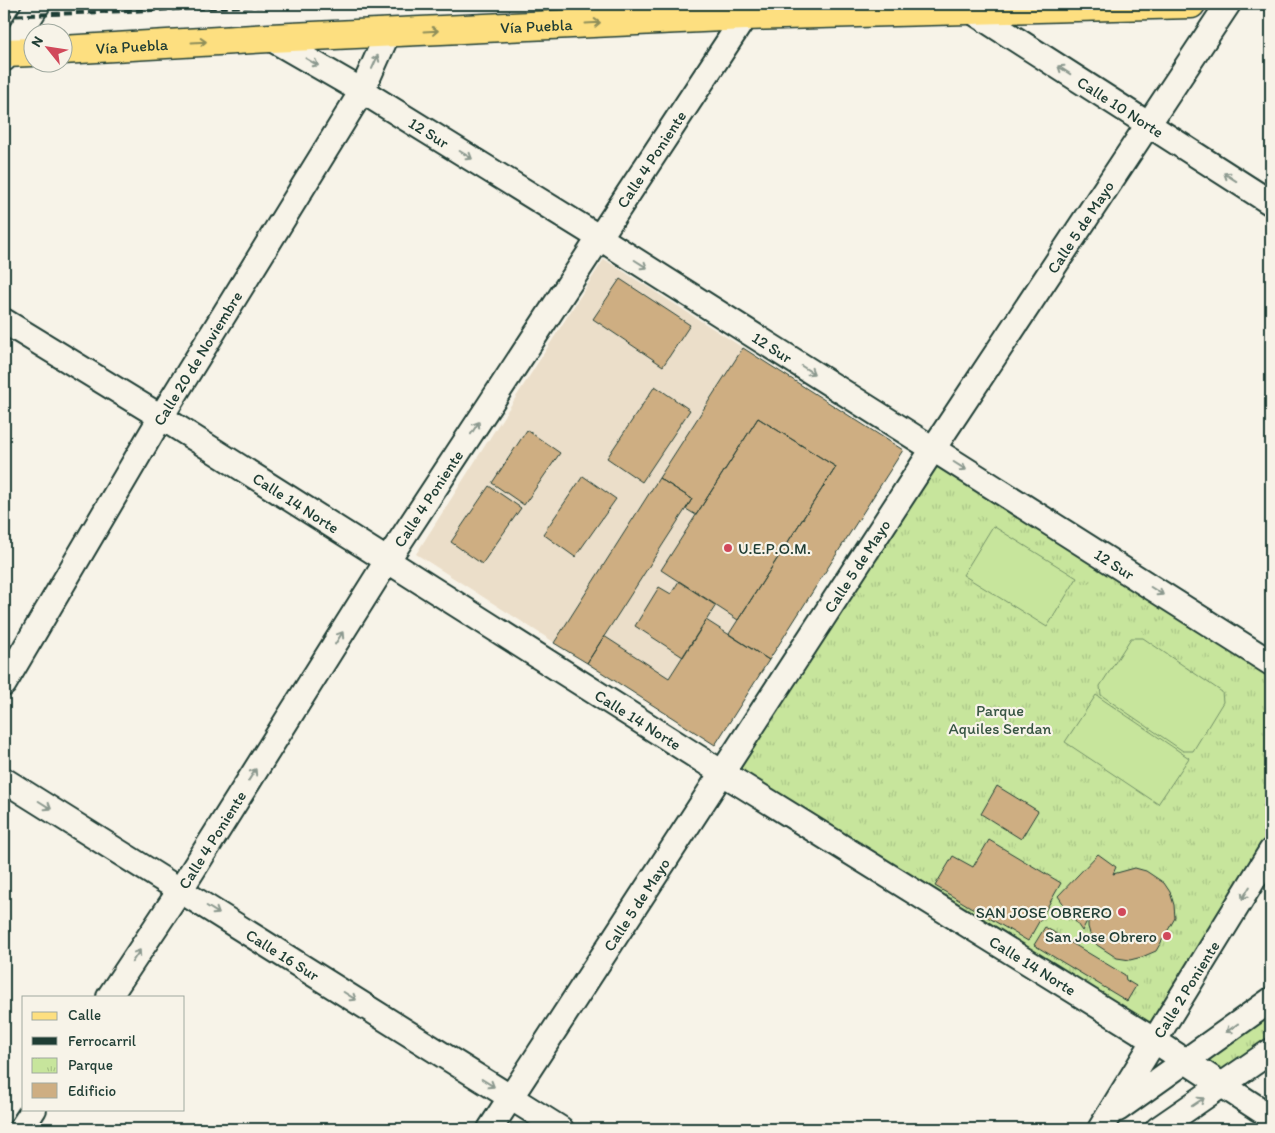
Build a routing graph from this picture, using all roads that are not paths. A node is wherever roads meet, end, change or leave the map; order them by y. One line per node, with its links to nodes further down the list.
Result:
1 (38, 4): 9 (street)
2 (1190, 4): 5 (main road, Vía Puebla)
3 (1228, 4): 11 (street, Calle 5 de Mayo)
4 (749, 10): 5 (main road, Vía Puebla); 6 (main road, Vía Puebla, one-way to 4); 13 (street, Calle 4 Poniente)
5 (970, 10): 11 (street, Calle 10 Norte, one-way to 5)
6 (388, 33): 7 (main road, Vía Puebla); 10 (street, Calle 20 de Noviembre, one-way to 6)
7 (270, 38): 8 (main road, Vía Puebla, one-way to 7); 10 (street, 12 Sur, one-way to 10)
8 (72, 49)
9 (12, 54)
10 (362, 91): 13 (street, 12 Sur, one-way to 13); 15 (street, Calle 20 de Noviembre)
11 (1148, 124): 12 (street, Calle 10 Norte, one-way to 11); 16 (street, Calle 5 de Mayo)
12 (1271, 203)
13 (600, 238): 16 (street, 12 Sur, one-way to 16); 17 (street, Calle 4 Poniente, one-way to 13)
14 (4, 321): 15 (street, Calle 14 Norte)
15 (161, 417): 17 (street, Calle 14 Norte); 19 (street, Calle 20 de Noviembre)
16 (933, 449): 18 (street, 12 Sur, one-way to 18); 20 (street, Calle 5 de Mayo)
17 (388, 561): 20 (street, Calle 14 Norte); 23 (street, Calle 4 Poniente, one-way to 17)
18 (1271, 663)
19 (4, 684)
20 (721, 772): 26 (street, Calle 14 Norte); 30 (street, Calle 5 de Mayo)
21 (4, 780): 23 (street, Calle 16 Sur, one-way to 23)
22 (1271, 851): 26 (street, Calle 2 Poniente, one-way to 26)
23 (181, 889): 24 (street, Calle 4 Poniente, one-way to 23); 30 (street, Calle 16 Sur, one-way to 30)
24 (110, 996)
25 (1271, 1000): 28 (street, one-way to 28)
26 (1155, 1041): 28 (street, Calle 14 Norte); 33 (street, Calle 2 Poniente)
27 (1271, 1051): 29 (street)
28 (1186, 1061): 29 (street, Calle 14 Norte); 33 (street)
29 (1223, 1086): 32 (street, Calle 14 Norte); 38 (street, one-way to 29)
30 (510, 1098): 35 (street, Calle 5 de Mayo); 36 (street, Calle 16 Sur)
31 (33, 1110): 34 (street)
32 (1271, 1117)
33 (1105, 1122): 37 (street)
34 (21, 1129)
35 (490, 1129)
36 (561, 1129)
37 (1088, 1129)
38 (1158, 1129)

